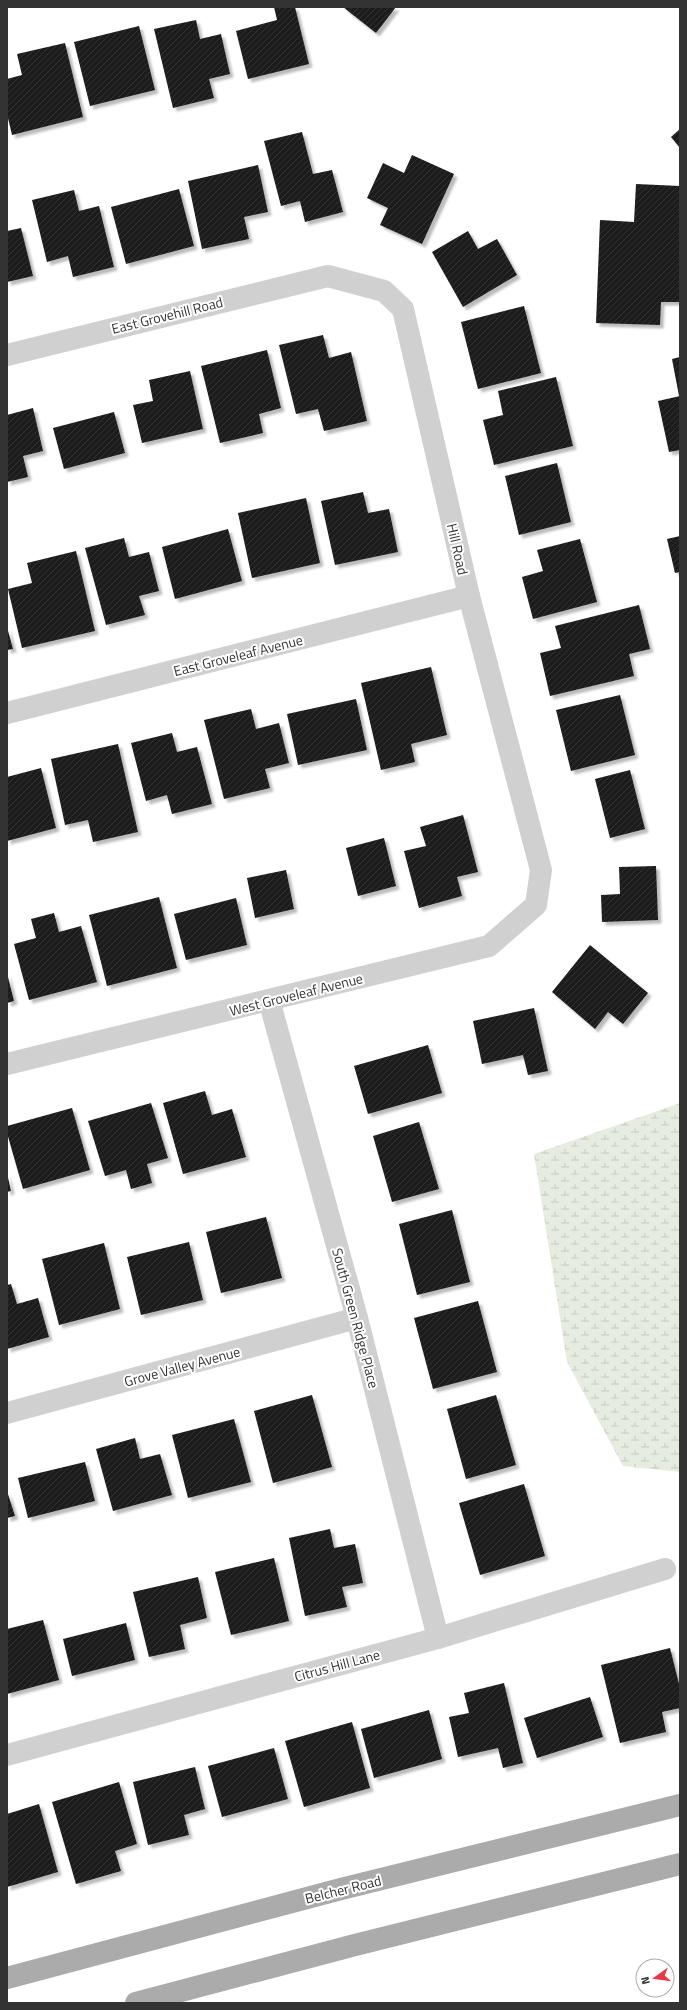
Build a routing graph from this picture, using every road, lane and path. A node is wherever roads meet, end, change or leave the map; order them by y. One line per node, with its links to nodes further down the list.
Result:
1 (328, 276): 2 (street, East Grovehill Road); 3 (street, Hill Road)
2 (7, 355)
3 (469, 596): 4 (street, East Groveleaf Avenue); 5 (street, Hill Road)
4 (7, 713)
5 (541, 870): 6 (street, West Groveleaf Avenue)
6 (269, 1000): 7 (street, West Groveleaf Avenue); 8 (street, South Green Ridge Place)
7 (7, 1064)
8 (357, 1318): 9 (street, Grove Valley Avenue); 11 (street, South Green Ridge Place)
9 (7, 1413)
10 (665, 1569): 11 (street, Citrus Hill Lane)
11 (438, 1638): 12 (street, Citrus Hill Lane)
12 (7, 1755)
13 (680, 1805): 15 (main road, Belcher Road)
14 (680, 1864): 16 (main road)
15 (7, 1978)
16 (136, 2003)

